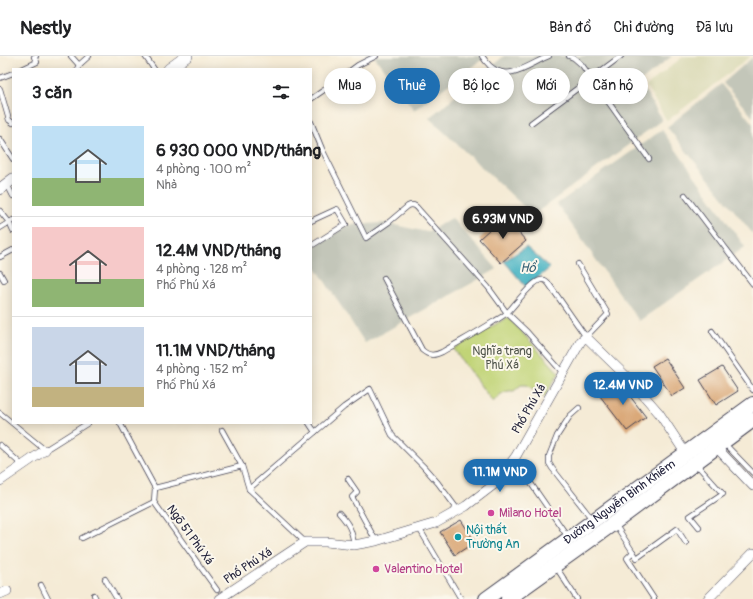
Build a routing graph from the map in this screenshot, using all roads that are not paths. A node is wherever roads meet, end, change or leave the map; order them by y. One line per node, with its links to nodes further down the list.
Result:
1 (36, 56): 12 (lane)
2 (71, 56): 11 (lane)
3 (89, 56): 11 (lane)
4 (145, 56): 13 (lane)
5 (187, 56): 14 (street)
6 (376, 56): 21 (lane)
7 (482, 56): 8 (lane)
8 (549, 56)
9 (569, 56): 15 (lane)
10 (622, 56): 16 (lane)
11 (78, 67)
12 (24, 68)
13 (153, 68)
14 (170, 68)
15 (585, 68)
16 (606, 68)
17 (12, 73): 18 (lane)
18 (0, 78)
19 (578, 88): 24 (lane)
20 (0, 89): 23 (lane)
21 (312, 98)
22 (610, 104): 28 (lane)
23 (12, 120)
24 (531, 123)
25 (312, 124): 44 (lane)
26 (0, 139): 27 (lane)
27 (12, 158)
28 (649, 159)
29 (7, 184): 30 (lane)
30 (12, 194)
31 (685, 195): 43 (lane)
32 (0, 211): 33 (lane)
33 (11, 221): 35 (lane)
34 (312, 221): 36 (lane)
35 (0, 228)
36 (312, 245)
37 (12, 251): 38 (lane)
38 (0, 257)
39 (578, 264): 46 (lane)
40 (0, 273): 42 (lane)
41 (384, 278): 44 (lane)
42 (4, 280)
43 (753, 284)
44 (508, 313): 46 (lane); 47 (lane)
45 (712, 331): 48 (lane)
46 (586, 337): 47 (street, Phố Phú Xá); 63 (street)
47 (563, 373): 74 (street, Phố Phú Xá)
48 (753, 390)
49 (753, 404): 63 (highway, Đường Nguyễn Bỉnh Khiêm)
50 (579, 408): 76 (lane)
51 (0, 413): 53 (lane)
52 (753, 420): 61 (highway)
53 (12, 423)
54 (13, 424): 62 (lane)
55 (86, 424): 62 (lane)
56 (121, 424): 71 (lane)
57 (310, 424): 59 (lane)
58 (222, 430): 65 (lane)
59 (315, 432): 72 (lane); 74 (lane)
60 (0, 445): 64 (lane)
61 (720, 445): 63 (highway); 67 (lane); 70 (street)
62 (45, 450): 64 (street)
63 (690, 459): 76 (highway, Đường Nguyễn Bỉnh Khiêm); 77 (highway); 78 (lane)
64 (23, 466): 69 (street)
65 (242, 466): 71 (lane); 72 (lane)
66 (523, 472): 81 (lane)
67 (753, 473)
68 (348, 479): 82 (lane)
69 (0, 481)
70 (753, 486)
71 (155, 488): 73 (lane, Ngõ 51 Phú Xá)
72 (249, 489): 83 (lane)
73 (154, 502): 80 (lane); 93 (lane, Ngõ 51 Phú Xá)
74 (458, 510): 79 (street, Phố Phú Xá)
75 (339, 513): 85 (lane)
76 (593, 520): 81 (highway, Đường Nguyễn Bỉnh Khiêm)
77 (614, 523): 86 (lane); 89 (highway)
78 (699, 527)
79 (419, 528): 82 (street, Phố Phú Xá); 96 (lane)
80 (82, 538)
81 (569, 538): 97 (highway, Đường Nguyễn Bỉnh Khiêm)
82 (376, 541): 85 (street, Phố Phú Xá)
83 (304, 542): 85 (street, Phố Phú Xá); 93 (street, Phố Phú Xá)
84 (686, 543): 86 (lane)
85 (354, 545)
86 (633, 552): 100 (lane)
87 (753, 553): 88 (street)
88 (746, 561): 90 (street); 101 (street)
89 (555, 565): 98 (highway); 99 (lane)
90 (753, 567)
91 (105, 579): 95 (lane)
92 (41, 585): 94 (lane)
93 (218, 595)
94 (48, 599)
95 (117, 599)
96 (461, 599)
97 (486, 599)
98 (508, 599)
99 (577, 599)
100 (654, 599)
101 (708, 599)

